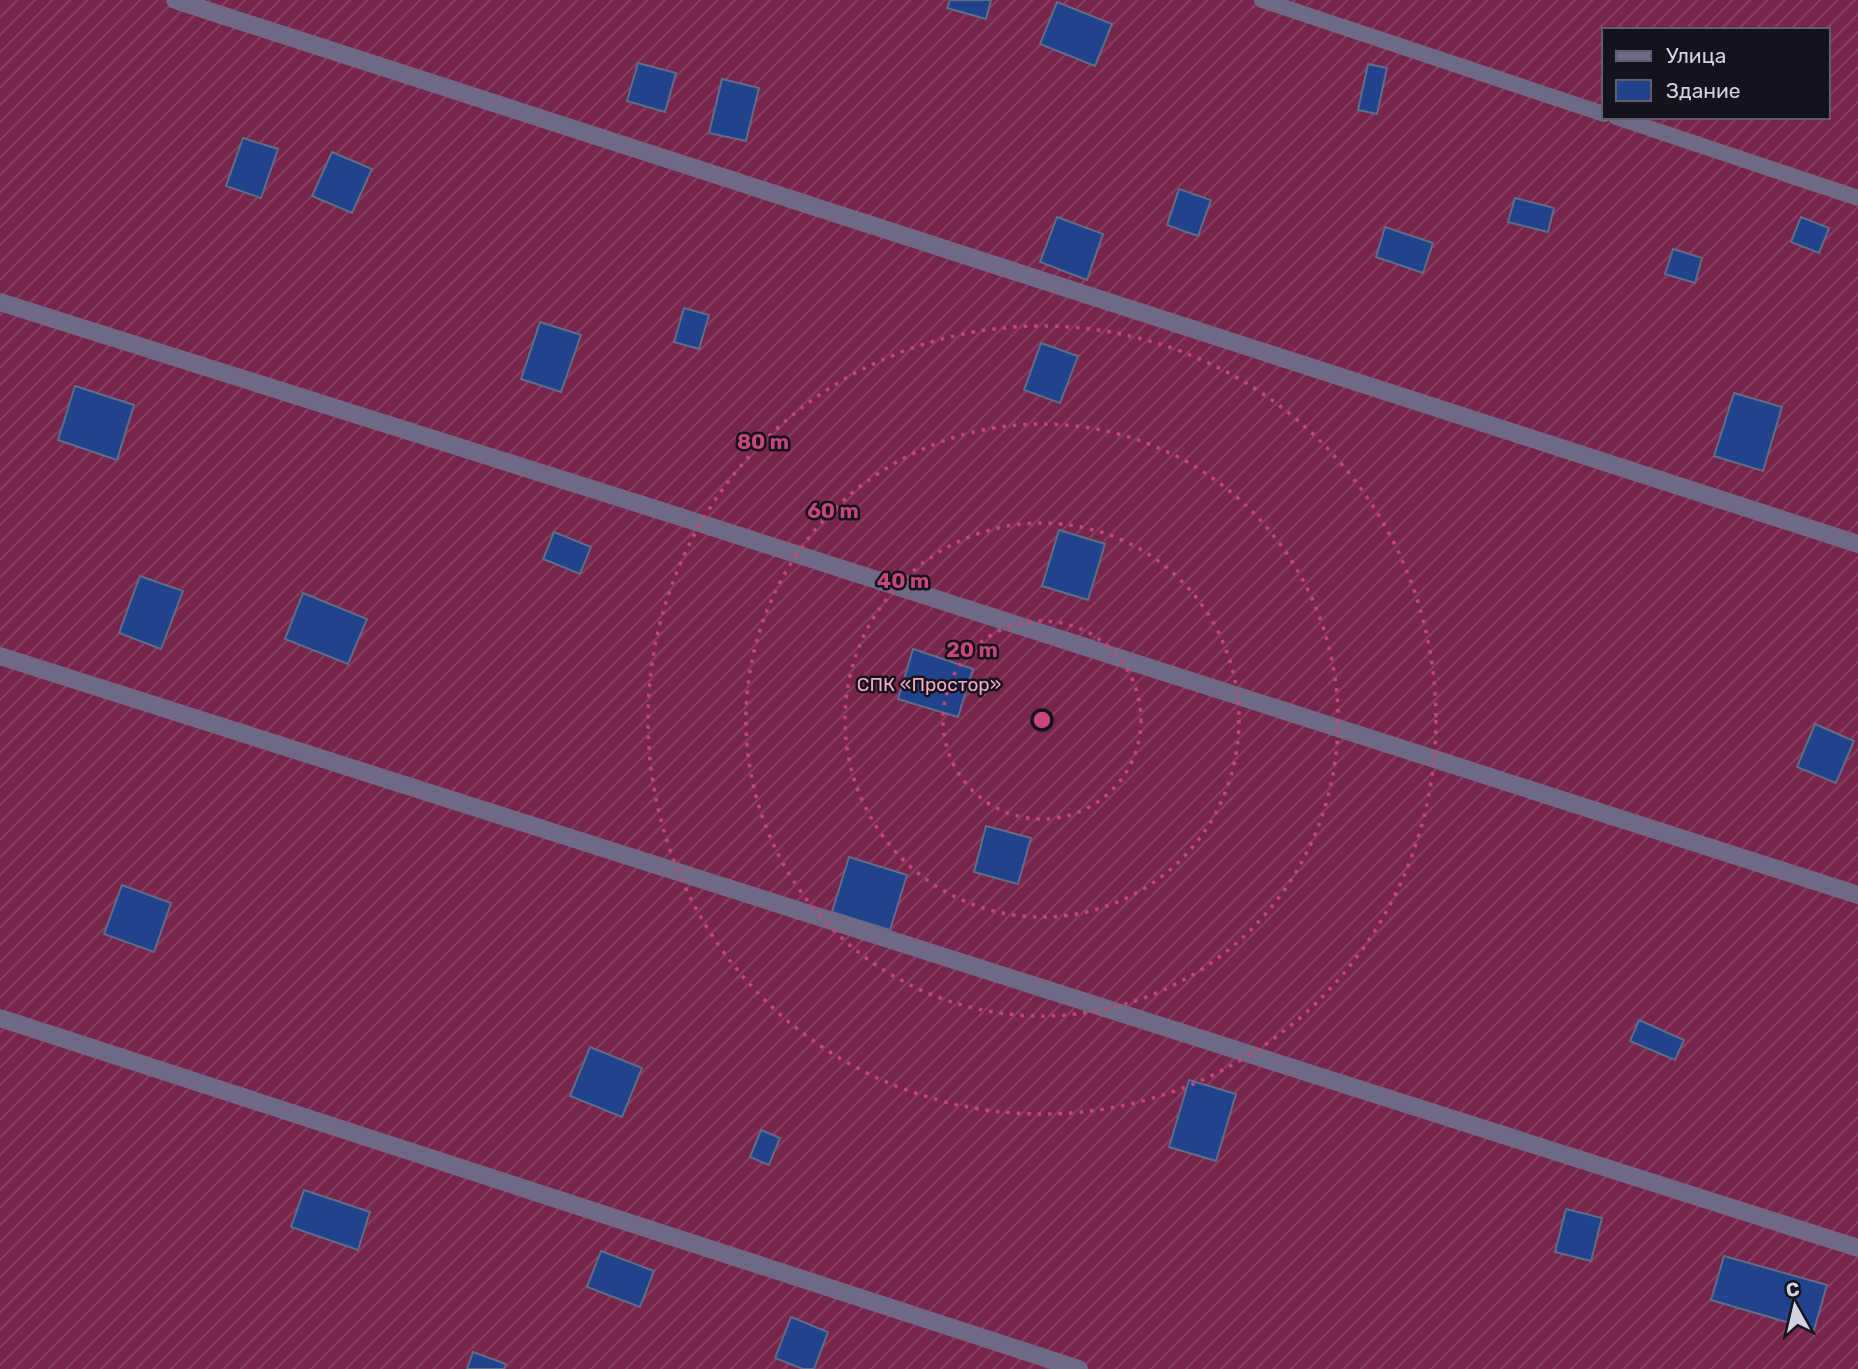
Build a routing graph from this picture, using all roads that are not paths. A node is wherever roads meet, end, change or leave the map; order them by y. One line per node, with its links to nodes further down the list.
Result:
1 (175, 0): 7 (street)
2 (1262, 0): 3 (lane)
3 (1602, 113)
4 (1622, 119): 5 (lane)
5 (1858, 198)
6 (0, 302): 9 (street)
7 (1858, 544)
8 (0, 656): 11 (street)
9 (1858, 895)
10 (0, 1018): 12 (street)
11 (1858, 1248)
12 (1079, 1369)

